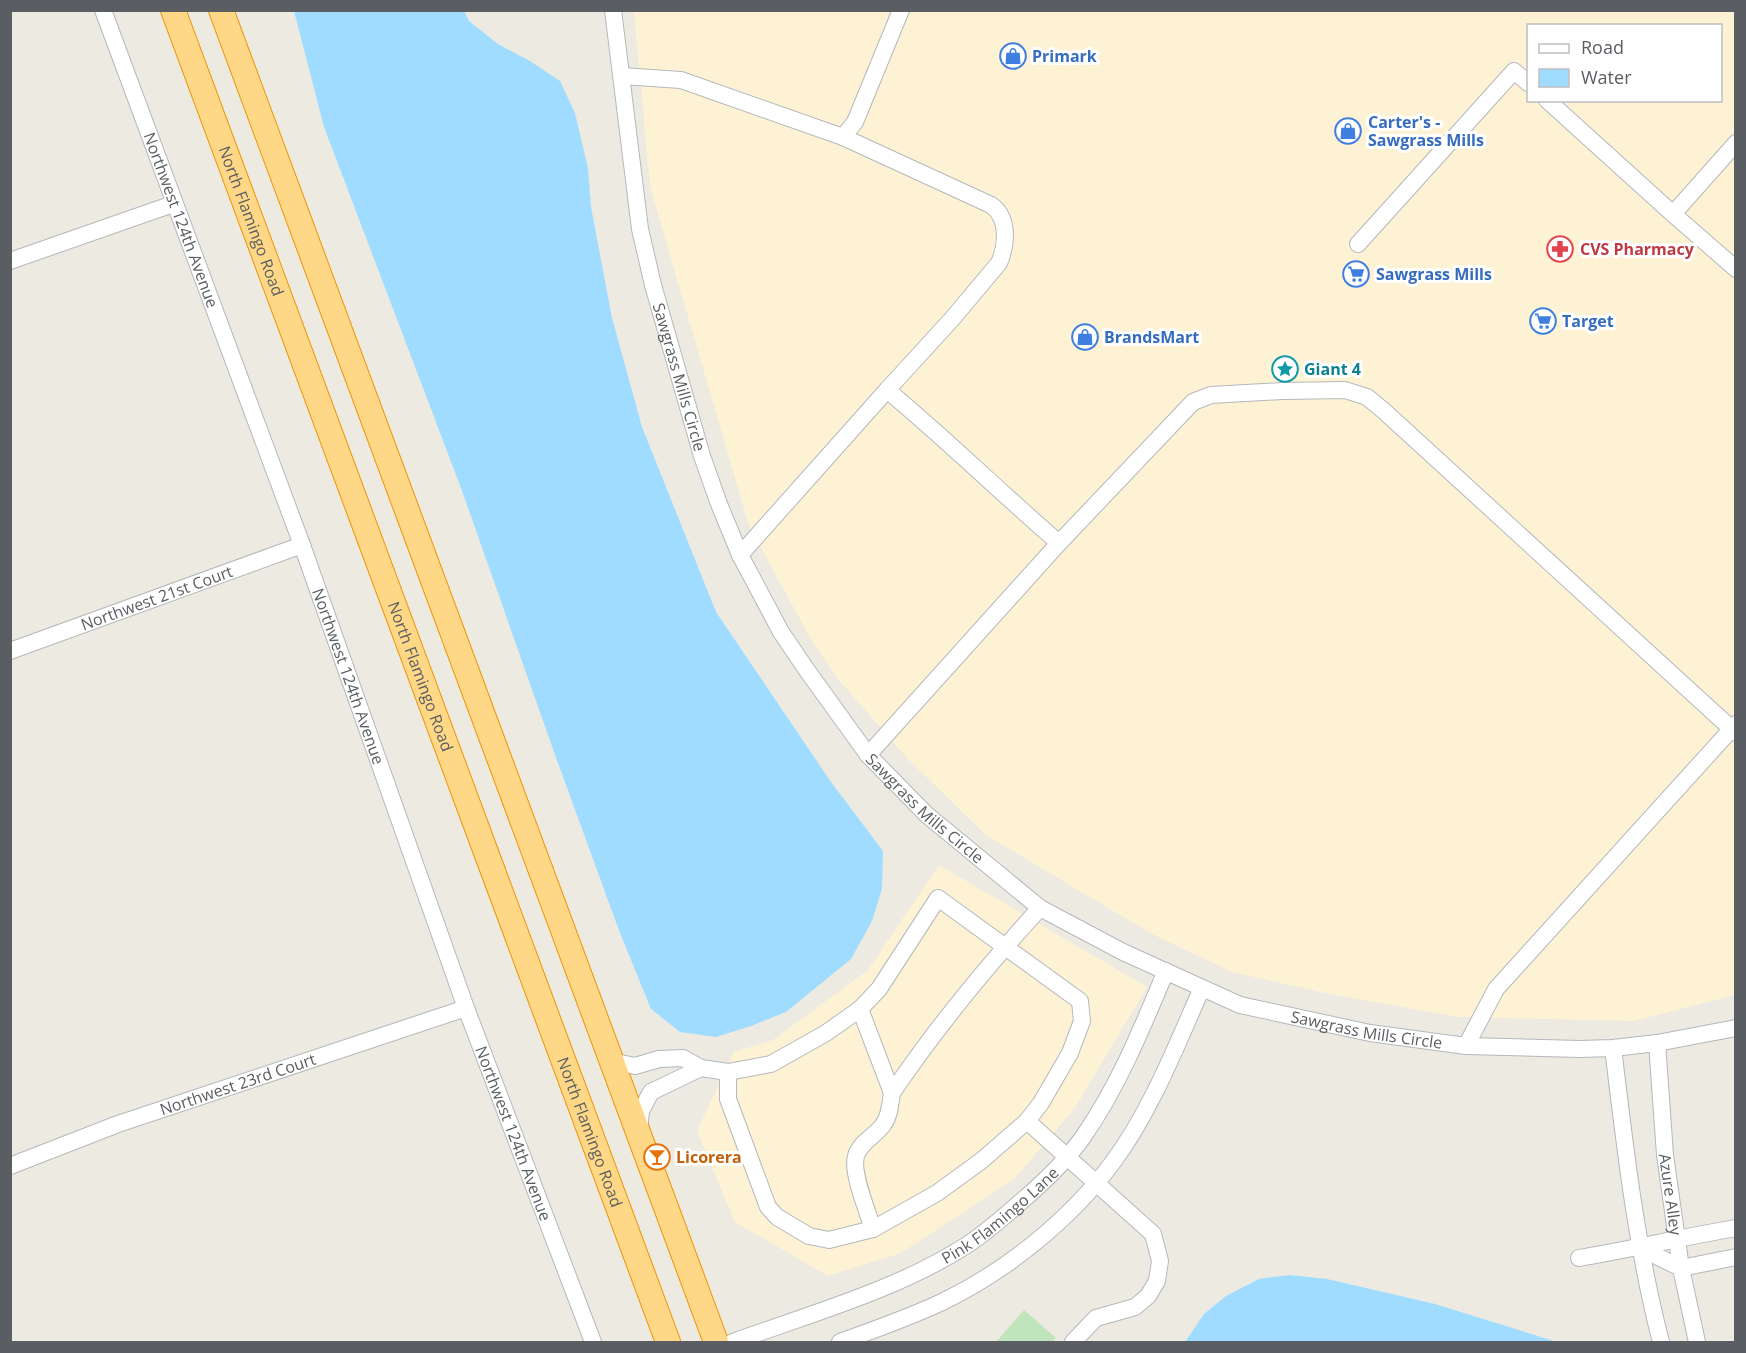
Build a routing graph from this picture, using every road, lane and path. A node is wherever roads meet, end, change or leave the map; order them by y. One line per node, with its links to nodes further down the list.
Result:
1 (103, 10): 11 (street, Northwest 124th Avenue)
2 (173, 10): 50 (highway, North Flamingo Road)
3 (221, 10): 33 (highway)
4 (613, 10): 6 (street, Sawgrass Mills Circle)
5 (901, 10): 9 (street)
6 (622, 76): 9 (street); 19 (street, Sawgrass Mills Circle)
7 (1527, 82): 13 (street)
8 (1550, 102): 12 (street)
9 (843, 137): 16 (street)
10 (1736, 143): 12 (street)
11 (173, 204): 14 (street); 18 (street, Northwest 124th Avenue)
12 (1673, 214): 15 (street)
13 (1358, 244)
14 (10, 261)
15 (1736, 269)
16 (887, 390): 17 (street); 19 (street)
17 (1059, 543): 21 (street); 22 (street)
18 (302, 545): 20 (street, Northwest 21st Court); 27 (street, Northwest 124th Avenue)
19 (740, 555): 22 (street, Sawgrass Mills Circle)
20 (10, 651)
21 (1734, 728): 31 (street)
22 (868, 755): 23 (street, Sawgrass Mills Circle)
23 (1040, 908): 24 (street); 25 (street, Sawgrass Mills Circle)
24 (1005, 946): 28 (street); 36 (street); 37 (street)
25 (1166, 971): 26 (street, Sawgrass Mills Circle); 39 (street, Pink Flamingo Lane)
26 (1202, 988): 31 (street, Sawgrass Mills Circle); 41 (street)
27 (466, 1008): 40 (street, Northwest 23rd Court); 49 (street, Northwest 124th Avenue)
28 (860, 1009): 35 (street); 36 (street)
29 (1736, 1028): 30 (street, Sawgrass Mills Circle)
30 (1657, 1042): 32 (street, Sawgrass Mills Circle); 44 (street, Azure Alley)
31 (1466, 1046): 32 (street, Sawgrass Mills Circle)
32 (1613, 1048): 45 (street)
33 (611, 1061): 34 (street); 38 (highway)
34 (701, 1068): 35 (street); 38 (street)
35 (728, 1072): 43 (street)
36 (892, 1093): 43 (street)
37 (1027, 1120): 39 (street); 43 (street)
38 (639, 1134): 51 (highway)
39 (1068, 1157): 41 (street); 52 (street, Pink Flamingo Lane)
40 (10, 1166)
41 (1097, 1183): 53 (street); 54 (street)
42 (1736, 1228): 44 (street)
43 (873, 1229)
44 (1677, 1238): 45 (street); 48 (street, Azure Alley)
45 (1640, 1248): 47 (street); 48 (street); 55 (street)
46 (1736, 1257): 48 (street)
47 (1579, 1258)
48 (1681, 1268): 56 (street, Azure Alley)
49 (593, 1342)
50 (668, 1342)
51 (716, 1342)
52 (733, 1342)
53 (840, 1342)
54 (1073, 1342)
55 (1661, 1342)
56 (1697, 1342)

